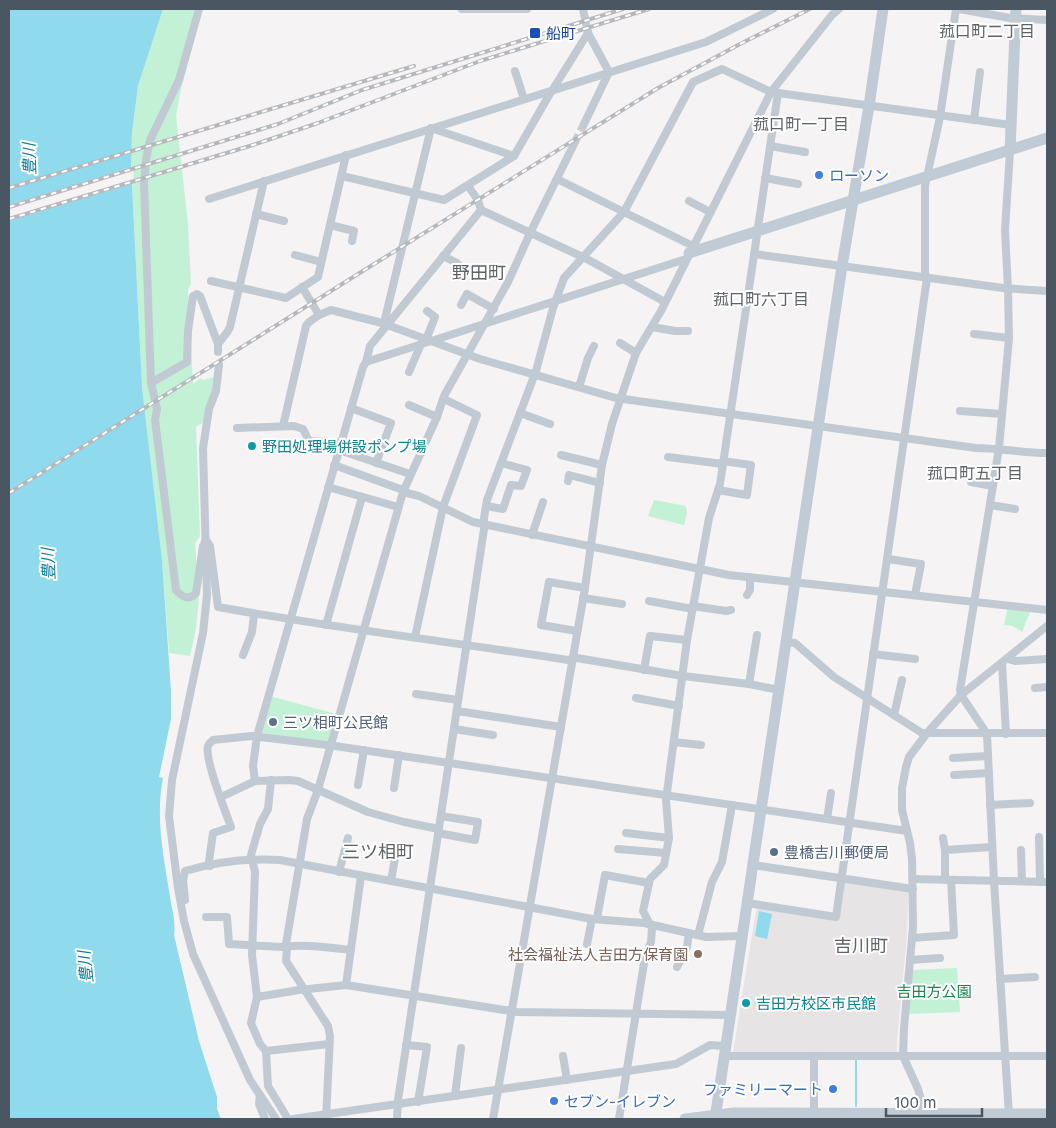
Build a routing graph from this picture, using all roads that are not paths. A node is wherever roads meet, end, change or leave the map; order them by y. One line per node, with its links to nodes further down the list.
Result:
1 (200, 9): 87 (street)
2 (462, 9): 3 (street)
3 (527, 9)
4 (583, 9): 11 (street)
5 (773, 9): 13 (street)
6 (839, 9): 16 (street)
7 (883, 9): 18 (street)
8 (958, 9): 9 (street); 19 (street)
9 (1016, 14): 10 (street); 22 (street)
10 (1047, 20)
11 (588, 33): 13 (street); 15 (street)
12 (515, 71): 17 (street)
13 (609, 72): 15 (street); 21 (street)
14 (980, 72): 20 (street)
15 (552, 90): 17 (street); 30 (street)
16 (775, 92): 18 (street); 26 (street); 43 (street); 44 (street)
17 (524, 99): 23 (street)
18 (869, 106): 19 (street); 41 (street)
19 (940, 117): 20 (street); 33 (street)
20 (974, 120): 22 (street)
21 (584, 124)
22 (1010, 125): 27 (street)
23 (431, 128): 29 (street); 30 (street); 38 (street)
24 (1047, 138): 27 (street)
25 (575, 142): 34 (street)
26 (770, 146): 28 (street); 32 (street)
27 (1010, 151): 33 (street); 64 (street)
28 (805, 152)
29 (346, 155): 31 (street); 35 (street)
30 (514, 156): 37 (street)
31 (342, 176): 38 (street); 47 (street)
32 (765, 178): 36 (street); 48 (street)
33 (926, 178): 41 (street); 59 (street)
34 (557, 179): 43 (street); 49 (street)
35 (264, 181): 39 (street); 45 (street)
36 (798, 184)
37 (468, 186): 38 (street); 42 (street)
38 (416, 193): 73 (street)
39 (209, 199)
40 (689, 201): 44 (street)
41 (852, 202): 48 (street); 57 (street)
42 (481, 210): 49 (street); 54 (street)
43 (624, 212): 51 (street); 55 (street)
44 (710, 212): 51 (street)
45 (256, 214): 46 (street); 63 (street)
46 (284, 221)
47 (330, 225): 50 (street); 56 (street)
48 (756, 232): 51 (street); 52 (street)
49 (531, 233): 55 (street); 69 (street)
50 (352, 241)
51 (689, 253): 60 (street); 67 (street)
52 (754, 254): 57 (street); 95 (street)
53 (295, 255): 56 (street)
54 (443, 256): 58 (street); 73 (street)
55 (582, 257): 60 (street); 66 (street)
56 (322, 262): 62 (street)
57 (842, 266): 59 (street); 100 (street)
58 (462, 268)
59 (927, 278): 64 (street); 102 (street)
60 (625, 279): 66 (street); 67 (street)
61 (211, 281): 63 (street)
62 (302, 287): 63 (street); 71 (street)
63 (239, 288): 87 (street)
64 (1008, 289): 65 (street); 77 (street)
65 (1047, 291)
66 (555, 302): 72 (street); 86 (street)
67 (665, 302): 74 (street)
68 (461, 305): 69 (street)
69 (494, 309): 72 (street)
70 (427, 311): 78 (street)
71 (319, 316): 73 (street); 99 (street)
72 (486, 323): 78 (street); 82 (street)
73 (385, 324): 78 (street); 83 (street)
74 (652, 327): 75 (street); 81 (street)
75 (688, 331)
76 (974, 334): 77 (street)
77 (1009, 338): 96 (street)
78 (426, 342): 82 (street); 83 (street); 85 (street)
79 (620, 343): 81 (street)
80 (594, 346): 88 (street)
81 (636, 353): 89 (street)
82 (468, 355): 86 (street); 90 (street)
83 (366, 362): 92 (street)
84 (219, 365): 130 (street)
85 (409, 372)
86 (534, 375): 88 (street); 94 (street)
87 (151, 384): 130 (street)
88 (579, 387): 89 (street)
89 (621, 398): 95 (street); 111 (street)
90 (444, 399): 97 (street); 126 (street)
91 (408, 405): 97 (street)
92 (351, 408): 103 (street); 108 (street)
93 (960, 411): 96 (street)
94 (520, 413): 98 (street); 109 (street)
95 (730, 413): 100 (street); 110 (street)
96 (1002, 414): 104 (street)
97 (437, 417): 113 (street)
98 (550, 424)
99 (283, 426): 101 (street); 103 (street)
100 (818, 426): 102 (street); 135 (street)
101 (237, 428)
102 (904, 437): 104 (street); 132 (street)
103 (340, 446): 108 (street); 112 (street)
104 (999, 448): 105 (street); 117 (street)
105 (1047, 453)
106 (561, 454): 111 (street)
107 (668, 457): 110 (street)
108 (376, 463): 113 (street)
109 (501, 463): 124 (street); 124 (street)
110 (723, 463): 119 (street); 119 (street)
111 (602, 465): 116 (street)
112 (334, 466): 118 (street); 120 (street)
113 (410, 474): 120 (street)
114 (568, 481): 116 (street)
115 (970, 482): 117 (street)
116 (600, 483): 131 (street)
117 (993, 486): 123 (street)
118 (328, 487): 121 (street); 148 (street)
119 (718, 490): 133 (street)
120 (403, 491): 125 (street); 126 (street)
121 (362, 497): 125 (street); 149 (street)
122 (543, 502): 129 (street)
123 (990, 505): 127 (street); 142 (street)
124 (486, 506): 128 (street)
125 (398, 507): 151 (street)
126 (443, 507): 128 (street); 154 (street)
127 (1014, 509)
128 (484, 525): 129 (street); 157 (street)
129 (532, 535): 131 (street)
130 (206, 540): 147 (street); 246 (street)
131 (591, 547): 133 (street); 136 (street)
132 (888, 559): 137 (street); 139 (street)
133 (699, 568): 134 (street); 144 (street)
134 (750, 577): 135 (street); 138 (street)
135 (795, 582): 137 (street); 156 (street)
136 (585, 588): 140 (street); 152 (street)
137 (883, 592): 139 (street); 158 (street)
138 (747, 595)
139 (915, 595): 142 (street)
140 (583, 598): 143 (street); 152 (street)
141 (649, 601): 144 (street)
142 (975, 603): 146 (street); 172 (street)
143 (622, 604)
144 (693, 608): 145 (street); 155 (street)
145 (731, 610)
146 (1047, 610)
147 (254, 614): 148 (street); 159 (street)
148 (290, 619): 149 (street); 186 (street)
149 (326, 625): 151 (street)
150 (1047, 626): 163 (street)
151 (363, 629): 154 (street); 189 (street)
152 (577, 632): 162 (street)
153 (757, 635): 167 (street)
154 (415, 637): 157 (street)
155 (687, 640): 164 (street); 165 (street)
156 (786, 642): 170 (street); 174 (street)
157 (467, 644): 162 (street); 175 (street)
158 (873, 654): 160 (street); 174 (street)
159 (244, 655)
160 (915, 659)
161 (1047, 659): 163 (street)
162 (572, 660): 164 (street); 179 (street)
163 (1005, 661): 172 (street); 184 (street)
164 (644, 670): 165 (street)
165 (683, 676): 167 (street); 176 (street)
166 (902, 680): 178 (street)
167 (749, 684): 170 (street)
168 (1047, 687): 169 (street)
169 (1035, 688)
170 (779, 690): 209 (street)
171 (416, 694): 175 (street)
172 (961, 694): 181 (street); 183 (street)
173 (636, 698): 176 (street)
174 (867, 698): 178 (street); 212 (street)
175 (458, 700): 177 (street)
176 (679, 706): 187 (street)
177 (457, 712): 179 (street); 180 (street)
178 (894, 715): 181 (street)
179 (560, 727): 197 (street)
180 (454, 729): 185 (street); 194 (street)
181 (926, 733): 183 (street); 214 (street)
182 (1047, 733): 184 (street)
183 (987, 734): 184 (street); 192 (street)
184 (1006, 734)
185 (493, 735)
186 (257, 736): 189 (street); 199 (street); 205 (street)
187 (674, 742): 188 (street); 204 (street)
188 (701, 745)
189 (331, 746): 190 (street); 202 (street)
190 (364, 750): 191 (street); 200 (street)
191 (399, 755): 194 (street); 201 (street)
192 (988, 756): 193 (street); 195 (street)
193 (953, 758)
194 (449, 763): 197 (street); 210 (street)
195 (989, 773): 196 (street); 207 (street)
196 (954, 775)
197 (552, 778): 204 (street); 243 (street)
198 (271, 780): 199 (street); 202 (street); 225 (street)
199 (255, 781): 205 (street)
200 (358, 785)
201 (394, 788)
202 (318, 790): 213 (street); 227 (street)
203 (831, 793): 211 (street)
204 (667, 795): 208 (street); 218 (street)
205 (221, 797): 228 (street)
206 (1030, 803): 207 (street)
207 (990, 804): 220 (street)
208 (732, 805): 209 (street); 248 (street)
209 (761, 809): 211 (street); 229 (street)
210 (441, 816): 213 (street); 213 (street)
211 (827, 819): 212 (street)
212 (850, 822): 214 (street); 233 (street)
213 (439, 831): 240 (street)
214 (907, 831): 232 (street)
215 (626, 833): 218 (street)
216 (1039, 837): 238 (street)
217 (348, 838): 230 (street)
218 (669, 838): 224 (street)
219 (943, 838): 222 (street)
220 (992, 847): 222 (street); 236 (street)
221 (618, 849): 224 (street)
222 (945, 850): 234 (street)
223 (1021, 850): 237 (street)
224 (666, 854): 239 (street)
225 (252, 858): 227 (street); 228 (street); 252 (street)
226 (395, 858): 235 (street)
227 (299, 864): 230 (street); 253 (street)
228 (210, 866): 246 (street)
229 (753, 866): 233 (street); 242 (street)
230 (339, 872): 231 (street)
231 (361, 876): 235 (street); 254 (street)
232 (913, 879): 234 (street); 241 (street)
233 (842, 880): 241 (street); 242 (street)
234 (948, 880): 236 (street); 250 (street)
235 (390, 881): 240 (street)
236 (994, 881): 237 (street); 259 (street)
237 (1022, 881): 238 (street)
238 (1044, 882)
239 (649, 883): 245 (street); 247 (street)
240 (430, 889): 243 (street); 262 (street)
241 (913, 889): 250 (street)
242 (747, 903): 249 (street)
243 (529, 907): 245 (street); 264 (street)
244 (206, 917): 252 (street)
245 (594, 919): 247 (street); 251 (street)
246 (184, 921): 280 (street)
247 (649, 924): 248 (street); 265 (street)
248 (693, 934): 249 (street); 257 (street)
249 (742, 936): 266 (street)
250 (912, 938): 256 (street)
251 (587, 944)
252 (252, 945): 253 (street); 263 (street)
253 (287, 947): 254 (street); 261 (street)
254 (351, 950): 260 (street)
255 (940, 958): 256 (street)
256 (910, 960): 274 (street)
257 (677, 967)
258 (1035, 977): 259 (street)
259 (1000, 979): 275 (street)
260 (346, 985): 261 (street); 262 (street)
261 (304, 989): 263 (street); 267 (street)
262 (414, 996): 264 (street); 268 (street)
263 (258, 997): 270 (street)
264 (512, 1011): 265 (street); 279 (street)
265 (636, 1013): 266 (street); 277 (street)
266 (731, 1015): 271 (street)
267 (329, 1044): 270 (street); 286 (street)
268 (406, 1045): 282 (street); 283 (street)
269 (461, 1048): 281 (street)
270 (266, 1051): 292 (street)
271 (725, 1051): 273 (street); 277 (street); 287 (street)
272 (563, 1056): 278 (street)
273 (814, 1056): 274 (street); 285 (street)
274 (903, 1056): 275 (street); 288 (street)
275 (1004, 1056): 276 (street); 289 (street)
276 (1047, 1056)
277 (626, 1072): 278 (street); 296 (street)
278 (567, 1080): 279 (street)
279 (498, 1090): 281 (street); 295 (street)
280 (260, 1095): 290 (street); 291 (street)
281 (455, 1096): 282 (street)
282 (418, 1102): 283 (street)
283 (397, 1105): 286 (street); 294 (street)
284 (1047, 1114): 289 (street)
285 (814, 1116): 287 (street); 288 (street)
286 (326, 1117): 293 (street)
287 (716, 1117): 297 (street)
288 (922, 1117): 289 (street)
289 (1009, 1117)
290 (265, 1119)
291 (276, 1119)
292 (288, 1119)
293 (294, 1119)
294 (397, 1119)
295 (494, 1119)
296 (619, 1119)
297 (685, 1119)

